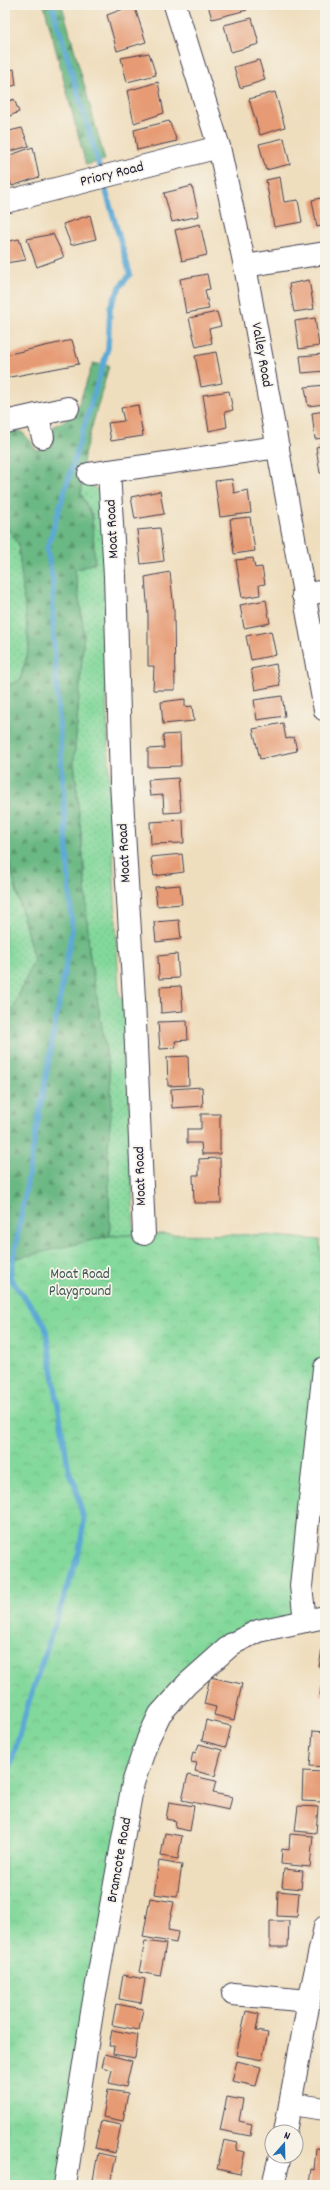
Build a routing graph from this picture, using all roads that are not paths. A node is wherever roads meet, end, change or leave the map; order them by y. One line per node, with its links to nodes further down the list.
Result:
1 (175, 5): 2 (street, Valley Road)
2 (219, 147): 3 (street, Priory Road); 5 (street, Valley Road)
3 (5, 202)
4 (325, 253): 5 (street)
5 (245, 266): 10 (street, Valley Road)
6 (68, 408): 7 (street)
7 (36, 415): 8 (street); 9 (street)
8 (5, 422)
9 (43, 437)
10 (278, 447): 12 (street, Valley Road); 14 (street, Moat Road)
11 (325, 591): 12 (street)
12 (303, 595): 13 (street, Valley Road)
13 (325, 710)
14 (144, 1234)
15 (324, 1368): 16 (street)
16 (323, 1395): 17 (street)
17 (315, 1619): 25 (street, Bramcote Road)
18 (323, 1941): 20 (street)
19 (233, 1994): 20 (street)
20 (309, 2001): 21 (street)
21 (290, 2104): 22 (street); 23 (street)
22 (325, 2109)
23 (286, 2124)
24 (278, 2164): 26 (street)
25 (65, 2185)
26 (273, 2185)

